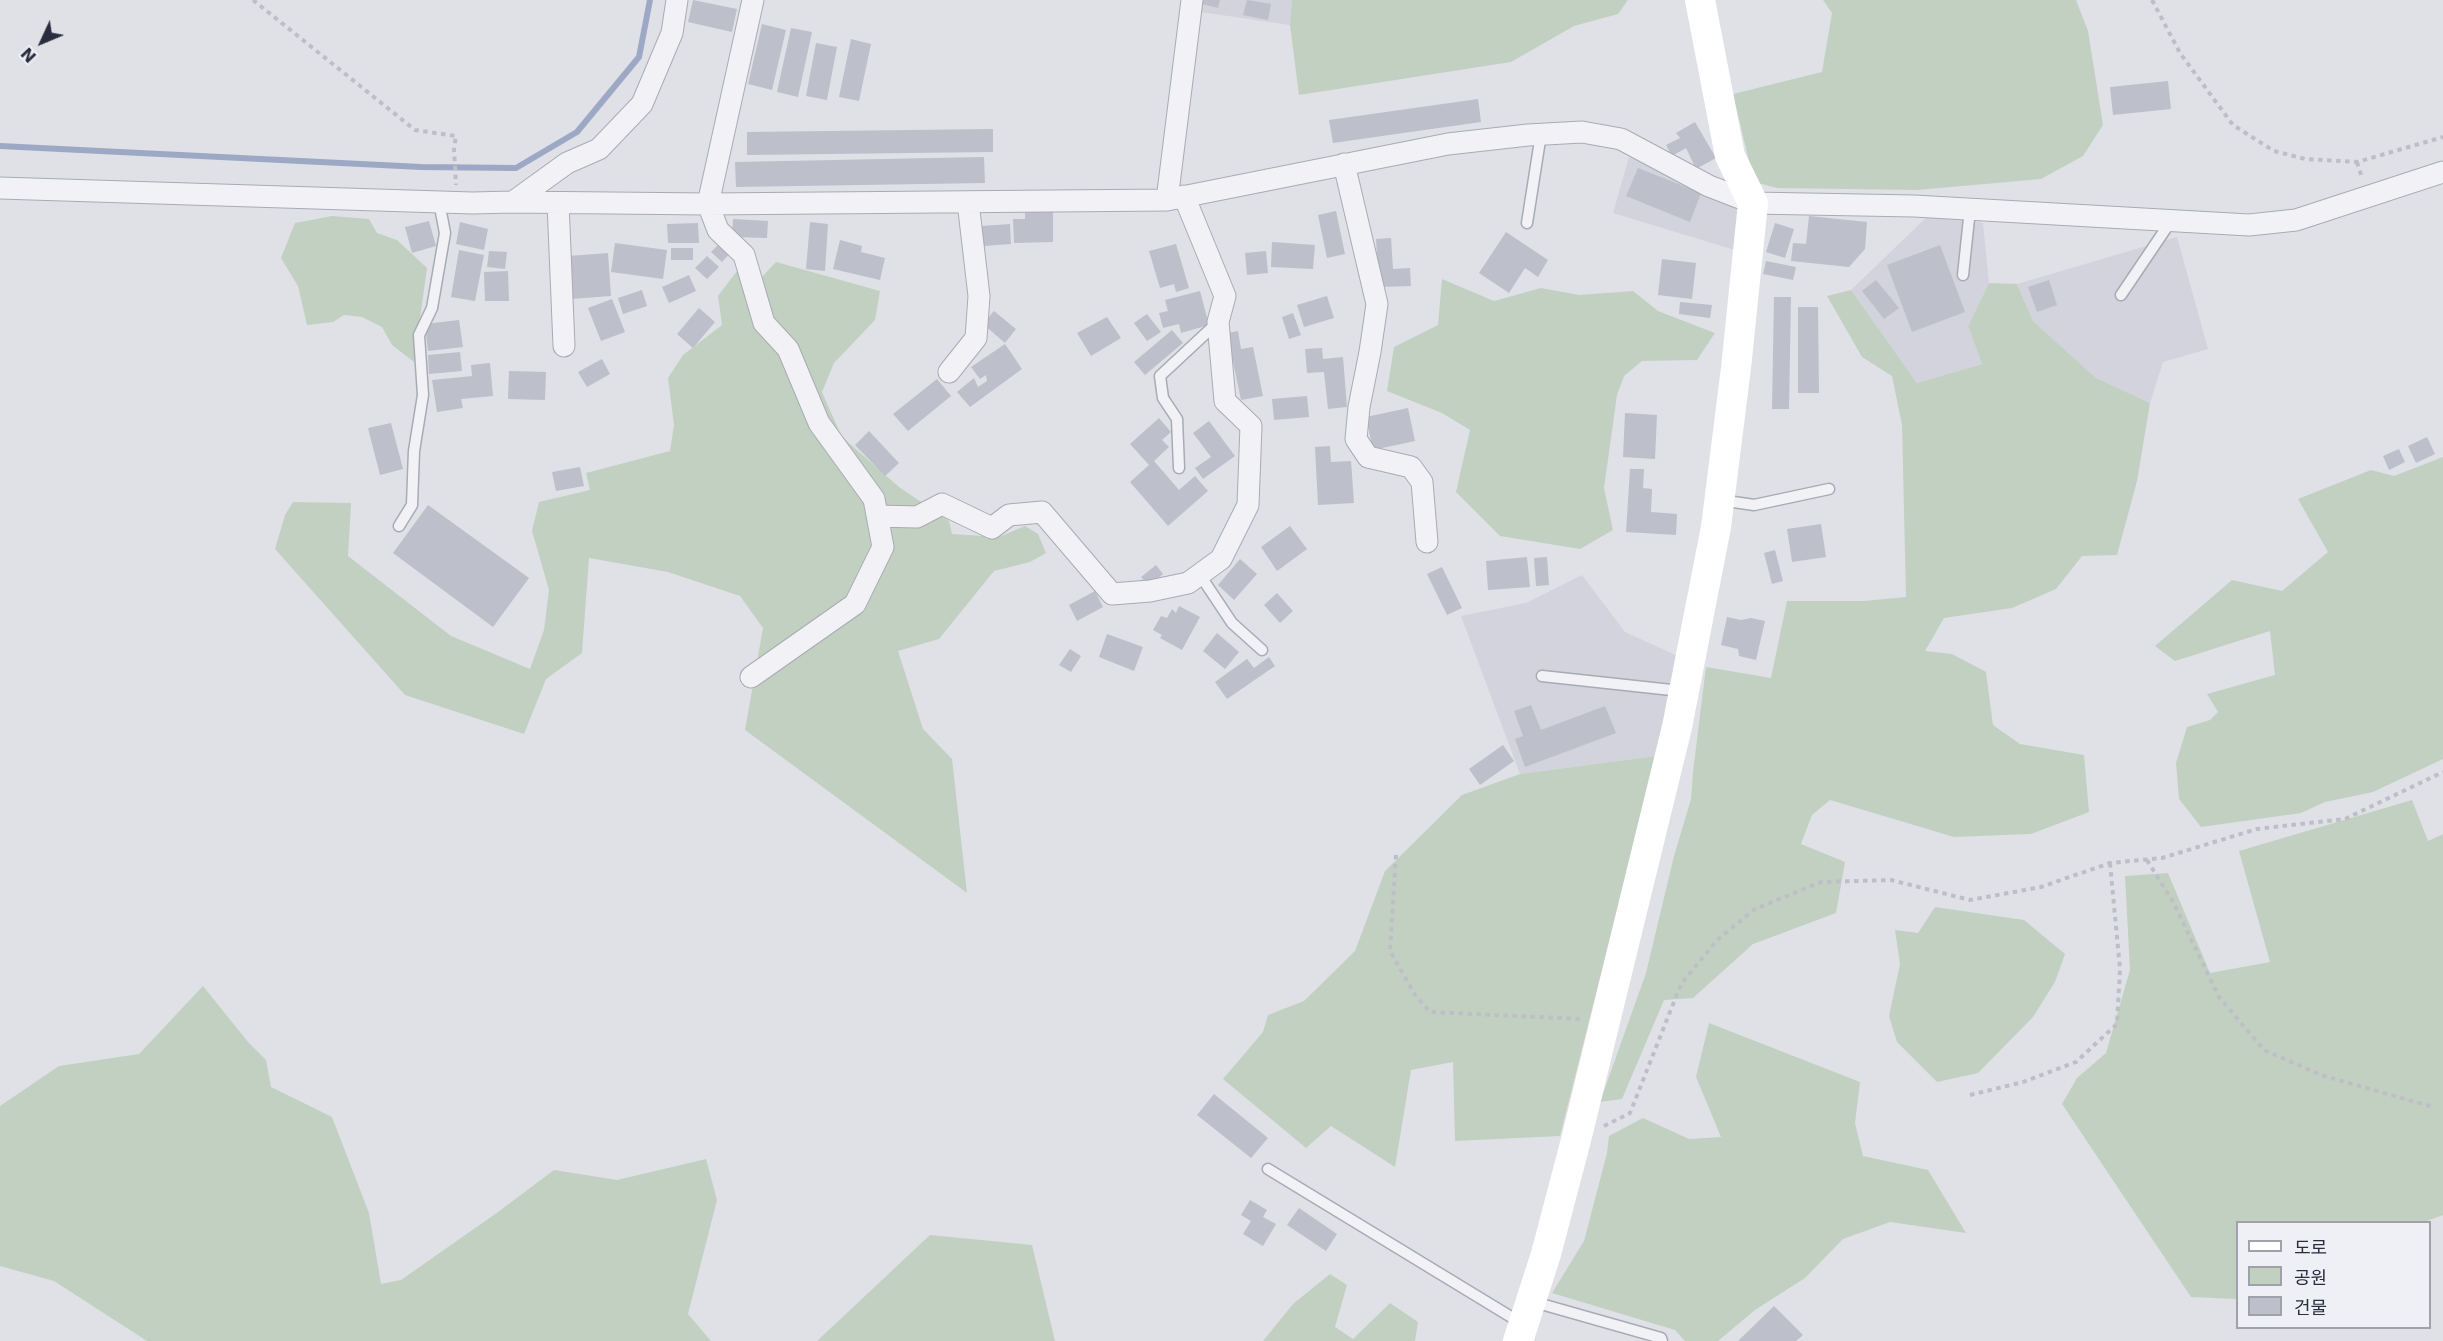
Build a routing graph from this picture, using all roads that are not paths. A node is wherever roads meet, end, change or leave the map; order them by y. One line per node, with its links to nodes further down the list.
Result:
1 (677, 0): 11 (street)
2 (753, 0): 15 (street)
3 (1192, 0): 9 (street)
4 (1700, 0): 14 (street)
5 (1541, 134): 6 (street); 14 (street); 18 (lane)
6 (1344, 164): 9 (street); 29 (street)
7 (2443, 172): 17 (street)
8 (0, 188): 10 (street)
9 (1176, 198): 12 (street); 21 (street)
10 (439, 202): 11 (street); 28 (lane)
11 (513, 202): 13 (street)
12 (968, 202): 15 (street); 23 (street)
13 (558, 203): 15 (street); 22 (street)
14 (1753, 203): 16 (street); 26 (street)
15 (708, 204): 27 (street)
16 (1970, 209): 17 (street); 19 (lane)
17 (2172, 221): 20 (lane)
18 (1527, 223)
19 (1963, 274)
20 (2121, 295)
21 (1218, 322): 24 (lane); 30 (street)
22 (564, 346)
23 (949, 372)
24 (1179, 468)
25 (1829, 489): 26 (lane)
26 (1720, 500): 34 (street)
27 (877, 516): 30 (street); 33 (street)
28 (399, 526)
29 (1427, 542)
30 (1200, 575): 31 (lane)
31 (1262, 650)
32 (1542, 676): 34 (lane)
33 (751, 677)
34 (1684, 692): 36 (street)
35 (1268, 1169): 36 (lane)
36 (1524, 1322): 37 (lane)
37 (1662, 1341)

